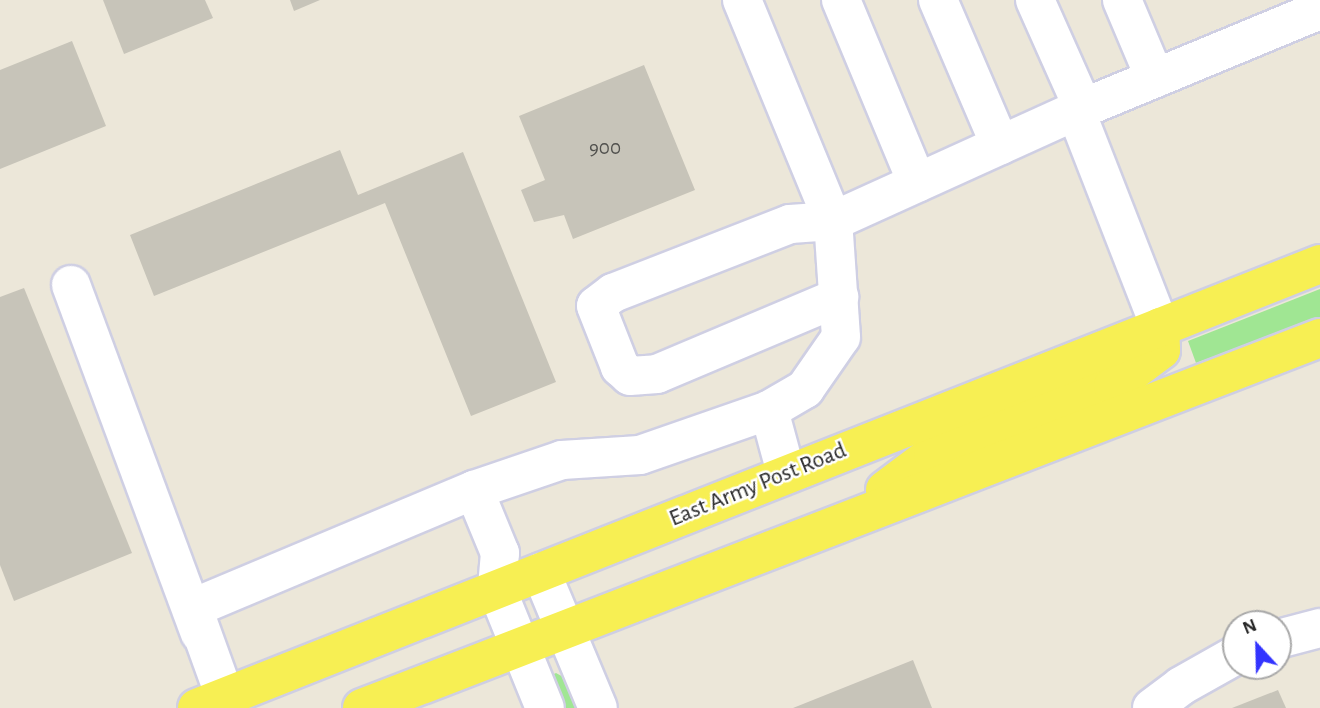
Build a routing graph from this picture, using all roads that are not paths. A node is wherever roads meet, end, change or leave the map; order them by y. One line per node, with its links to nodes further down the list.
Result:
1 (742, 0): 11 (lane)
2 (841, 0): 10 (lane)
3 (938, 0): 9 (lane)
4 (1035, 0): 8 (lane)
5 (1122, 0): 7 (lane)
6 (1320, 10): 7 (lane)
7 (1155, 78): 8 (lane)
8 (1079, 109): 9 (lane); 15 (lane)
9 (1000, 145): 10 (lane)
10 (917, 183): 11 (lane)
11 (833, 221): 14 (lane); 14 (lane)
12 (1320, 264): 15 (main road, East Army Post Road)
13 (71, 285): 28 (lane)
14 (839, 297): 17 (lane)
15 (1160, 327): 18 (main road, East Army Post Road); 20 (main road)
16 (1320, 338): 20 (main road)
17 (769, 410): 18 (lane); 19 (lane)
18 (786, 473): 21 (main road, East Army Post Road)
19 (474, 490): 22 (lane); 28 (lane)
20 (847, 518): 23 (main road)
21 (541, 572): 22 (main road, East Army Post Road); 23 (lane)
22 (497, 590): 26 (lane); 28 (main road, East Army Post Road)
23 (565, 628): 26 (main road); 31 (lane)
24 (1320, 628): 25 (lane)
25 (1292, 635)
26 (519, 645): 29 (main road); 30 (lane)
27 (1222, 663): 32 (lane)
28 (211, 702)
29 (362, 708)
30 (545, 708)
31 (598, 708)
32 (1152, 708)

